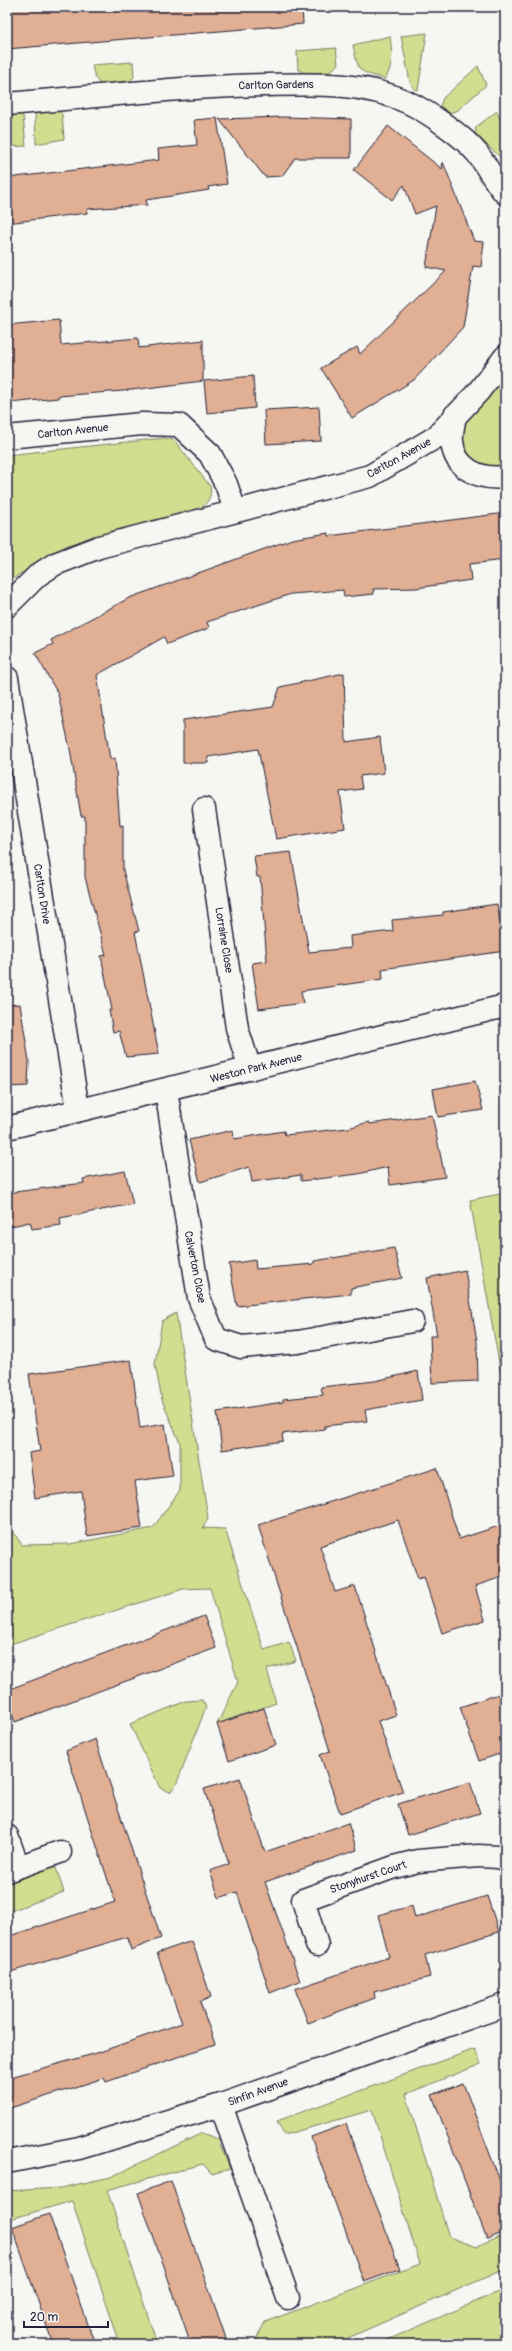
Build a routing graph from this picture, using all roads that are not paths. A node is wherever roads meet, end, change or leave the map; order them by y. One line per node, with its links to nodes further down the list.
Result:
1 (7, 104): 2 (street, Carlton Gardens)
2 (505, 193)
3 (505, 357): 4 (street, Carlton Avenue)
4 (455, 415): 6 (street); 7 (street, Carlton Avenue)
5 (7, 437): 7 (street, Carlton Avenue)
6 (505, 477)
7 (235, 510): 8 (street, Carlton Avenue)
8 (7, 606)
9 (7, 678): 14 (street, Carlton Drive)
10 (204, 809): 12 (street, Lorraine Close)
11 (505, 1006): 12 (street, Weston Park Avenue)
12 (250, 1069): 13 (street, Weston Park Avenue)
13 (166, 1090): 14 (street, Weston Park Avenue); 16 (street, Calverton Close)
14 (78, 1109): 15 (street, Weston Park Avenue)
15 (7, 1128)
16 (412, 1321)
17 (7, 1836): 20 (street)
18 (60, 1852): 20 (street)
19 (505, 1860): 21 (street, Stonyhurst Court)
20 (13, 1869)
21 (317, 1945)
22 (505, 2005): 23 (street, Sinfin Avenue)
23 (221, 2105): 24 (street, Sinfin Avenue); 25 (street)
24 (7, 2162)
25 (288, 2298)

